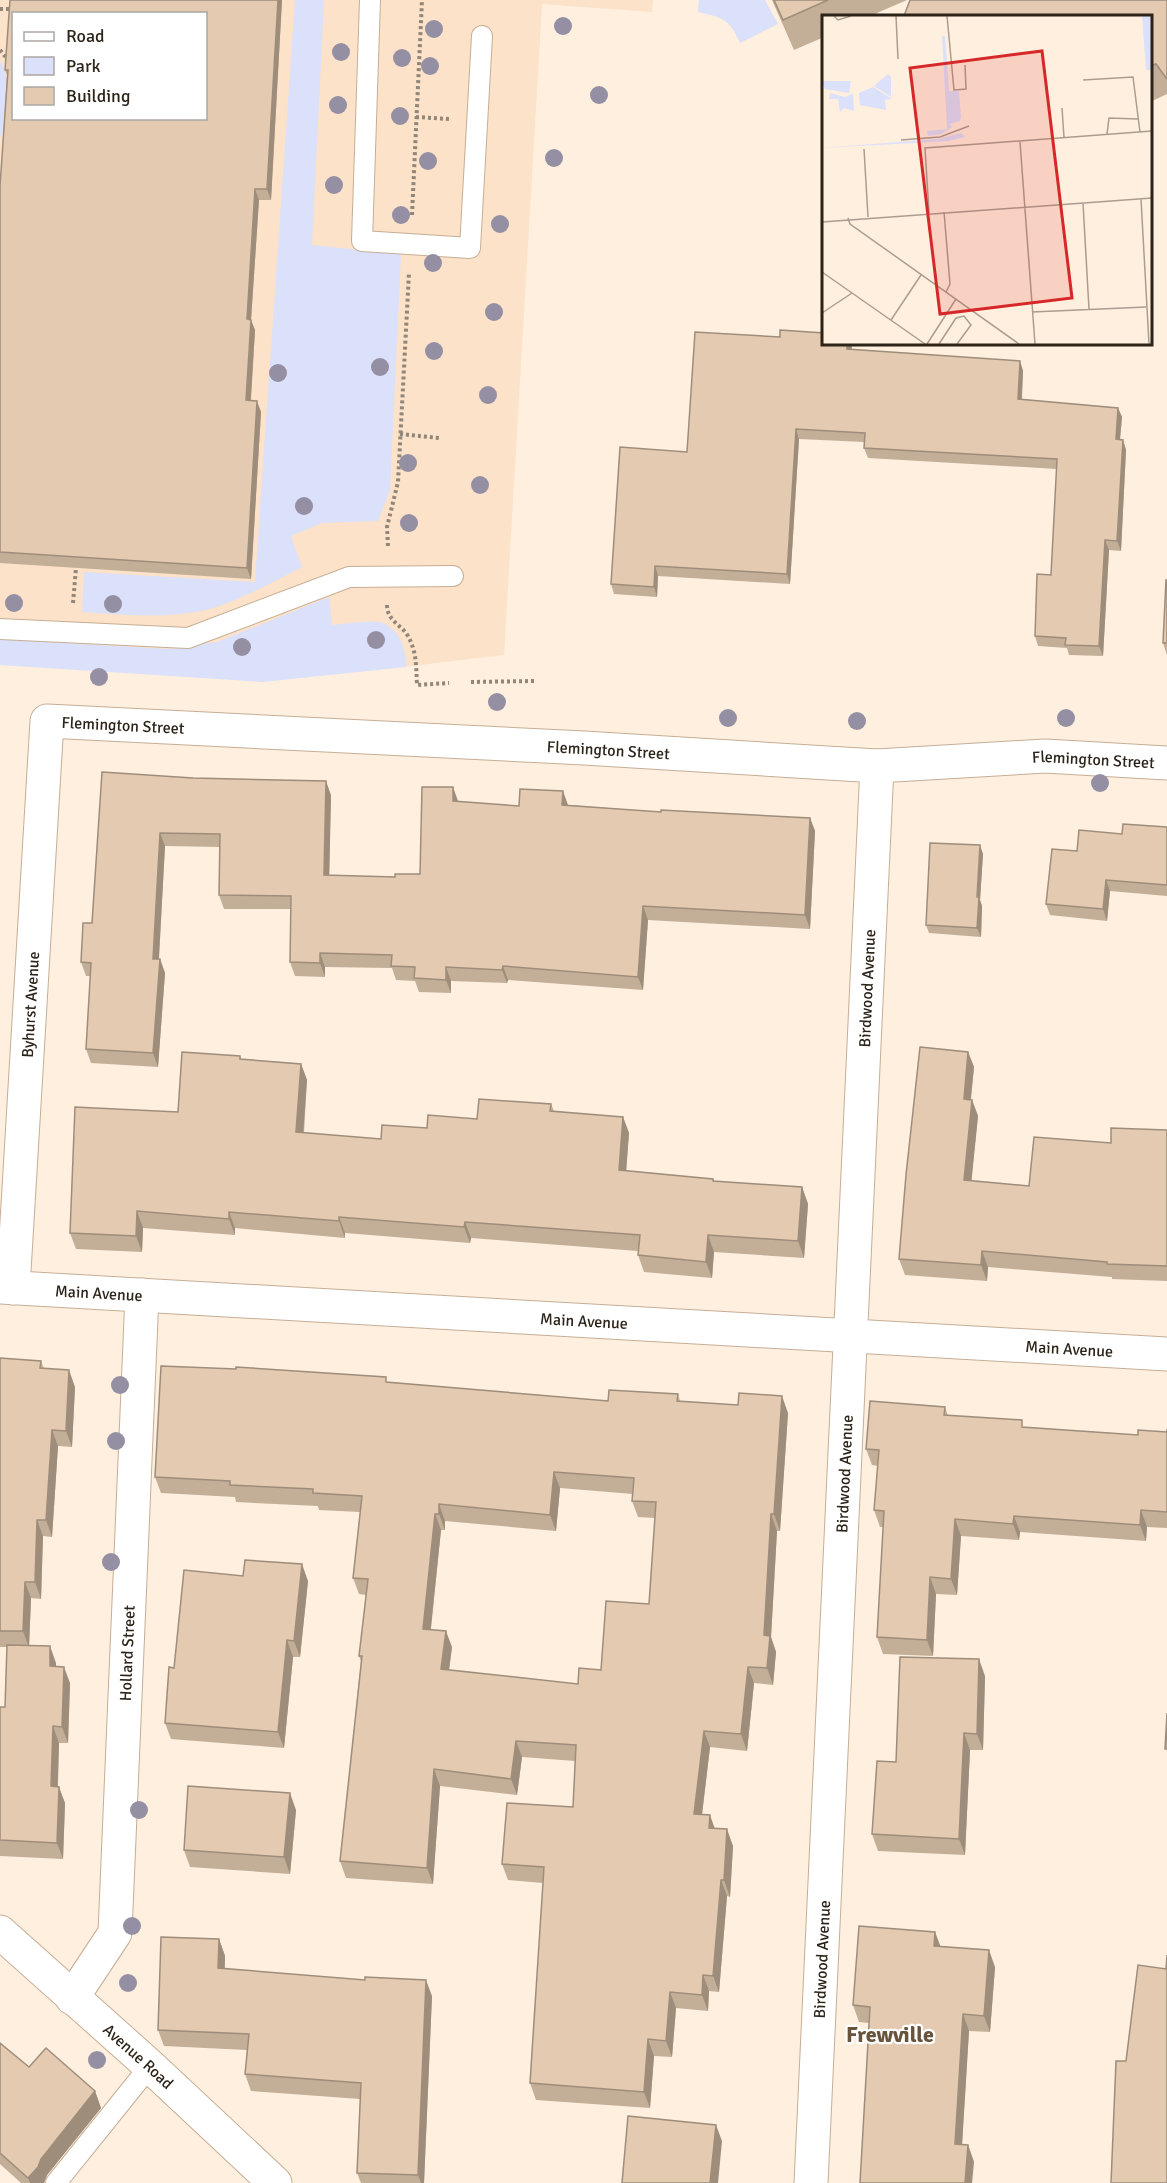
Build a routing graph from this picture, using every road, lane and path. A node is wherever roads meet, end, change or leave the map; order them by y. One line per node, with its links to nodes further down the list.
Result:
1 (370, 0): 5 (lane)
2 (422, 0): 8 (path)
3 (0, 9): 4 (path)
4 (21, 10)
5 (482, 36)
6 (0, 50): 7 (path)
7 (10, 66)
8 (416, 117): 9 (path); 10 (path)
9 (458, 120)
10 (412, 215)
11 (409, 272): 12 (path)
12 (400, 435): 13 (path); 14 (path)
13 (440, 438)
14 (388, 551)
15 (76, 568): 18 (path)
16 (453, 576): 19 (lane)
17 (387, 601): 22 (path)
18 (73, 610)
19 (0, 629)
20 (534, 681): 21 (path)
21 (471, 682)
22 (449, 683)
23 (47, 721): 25 (street, Flemington Street); 26 (street, Byhurst Avenue)
24 (1167, 763): 25 (street, Flemington Street)
25 (877, 766): 28 (street, Birdwood Avenue)
26 (7, 1287): 27 (street, Main Avenue)
27 (142, 1295): 28 (street, Main Avenue); 31 (street, Hollard Street)
28 (850, 1336): 29 (street, Main Avenue); 35 (street, Birdwood Avenue)
29 (1167, 1354)
30 (0, 1932): 31 (street, Avenue Road)
31 (72, 1998): 32 (street, Avenue Road)
32 (150, 2066): 33 (lane); 34 (street, Avenue Road)
33 (56, 2183)
34 (275, 2183)
35 (810, 2183)

